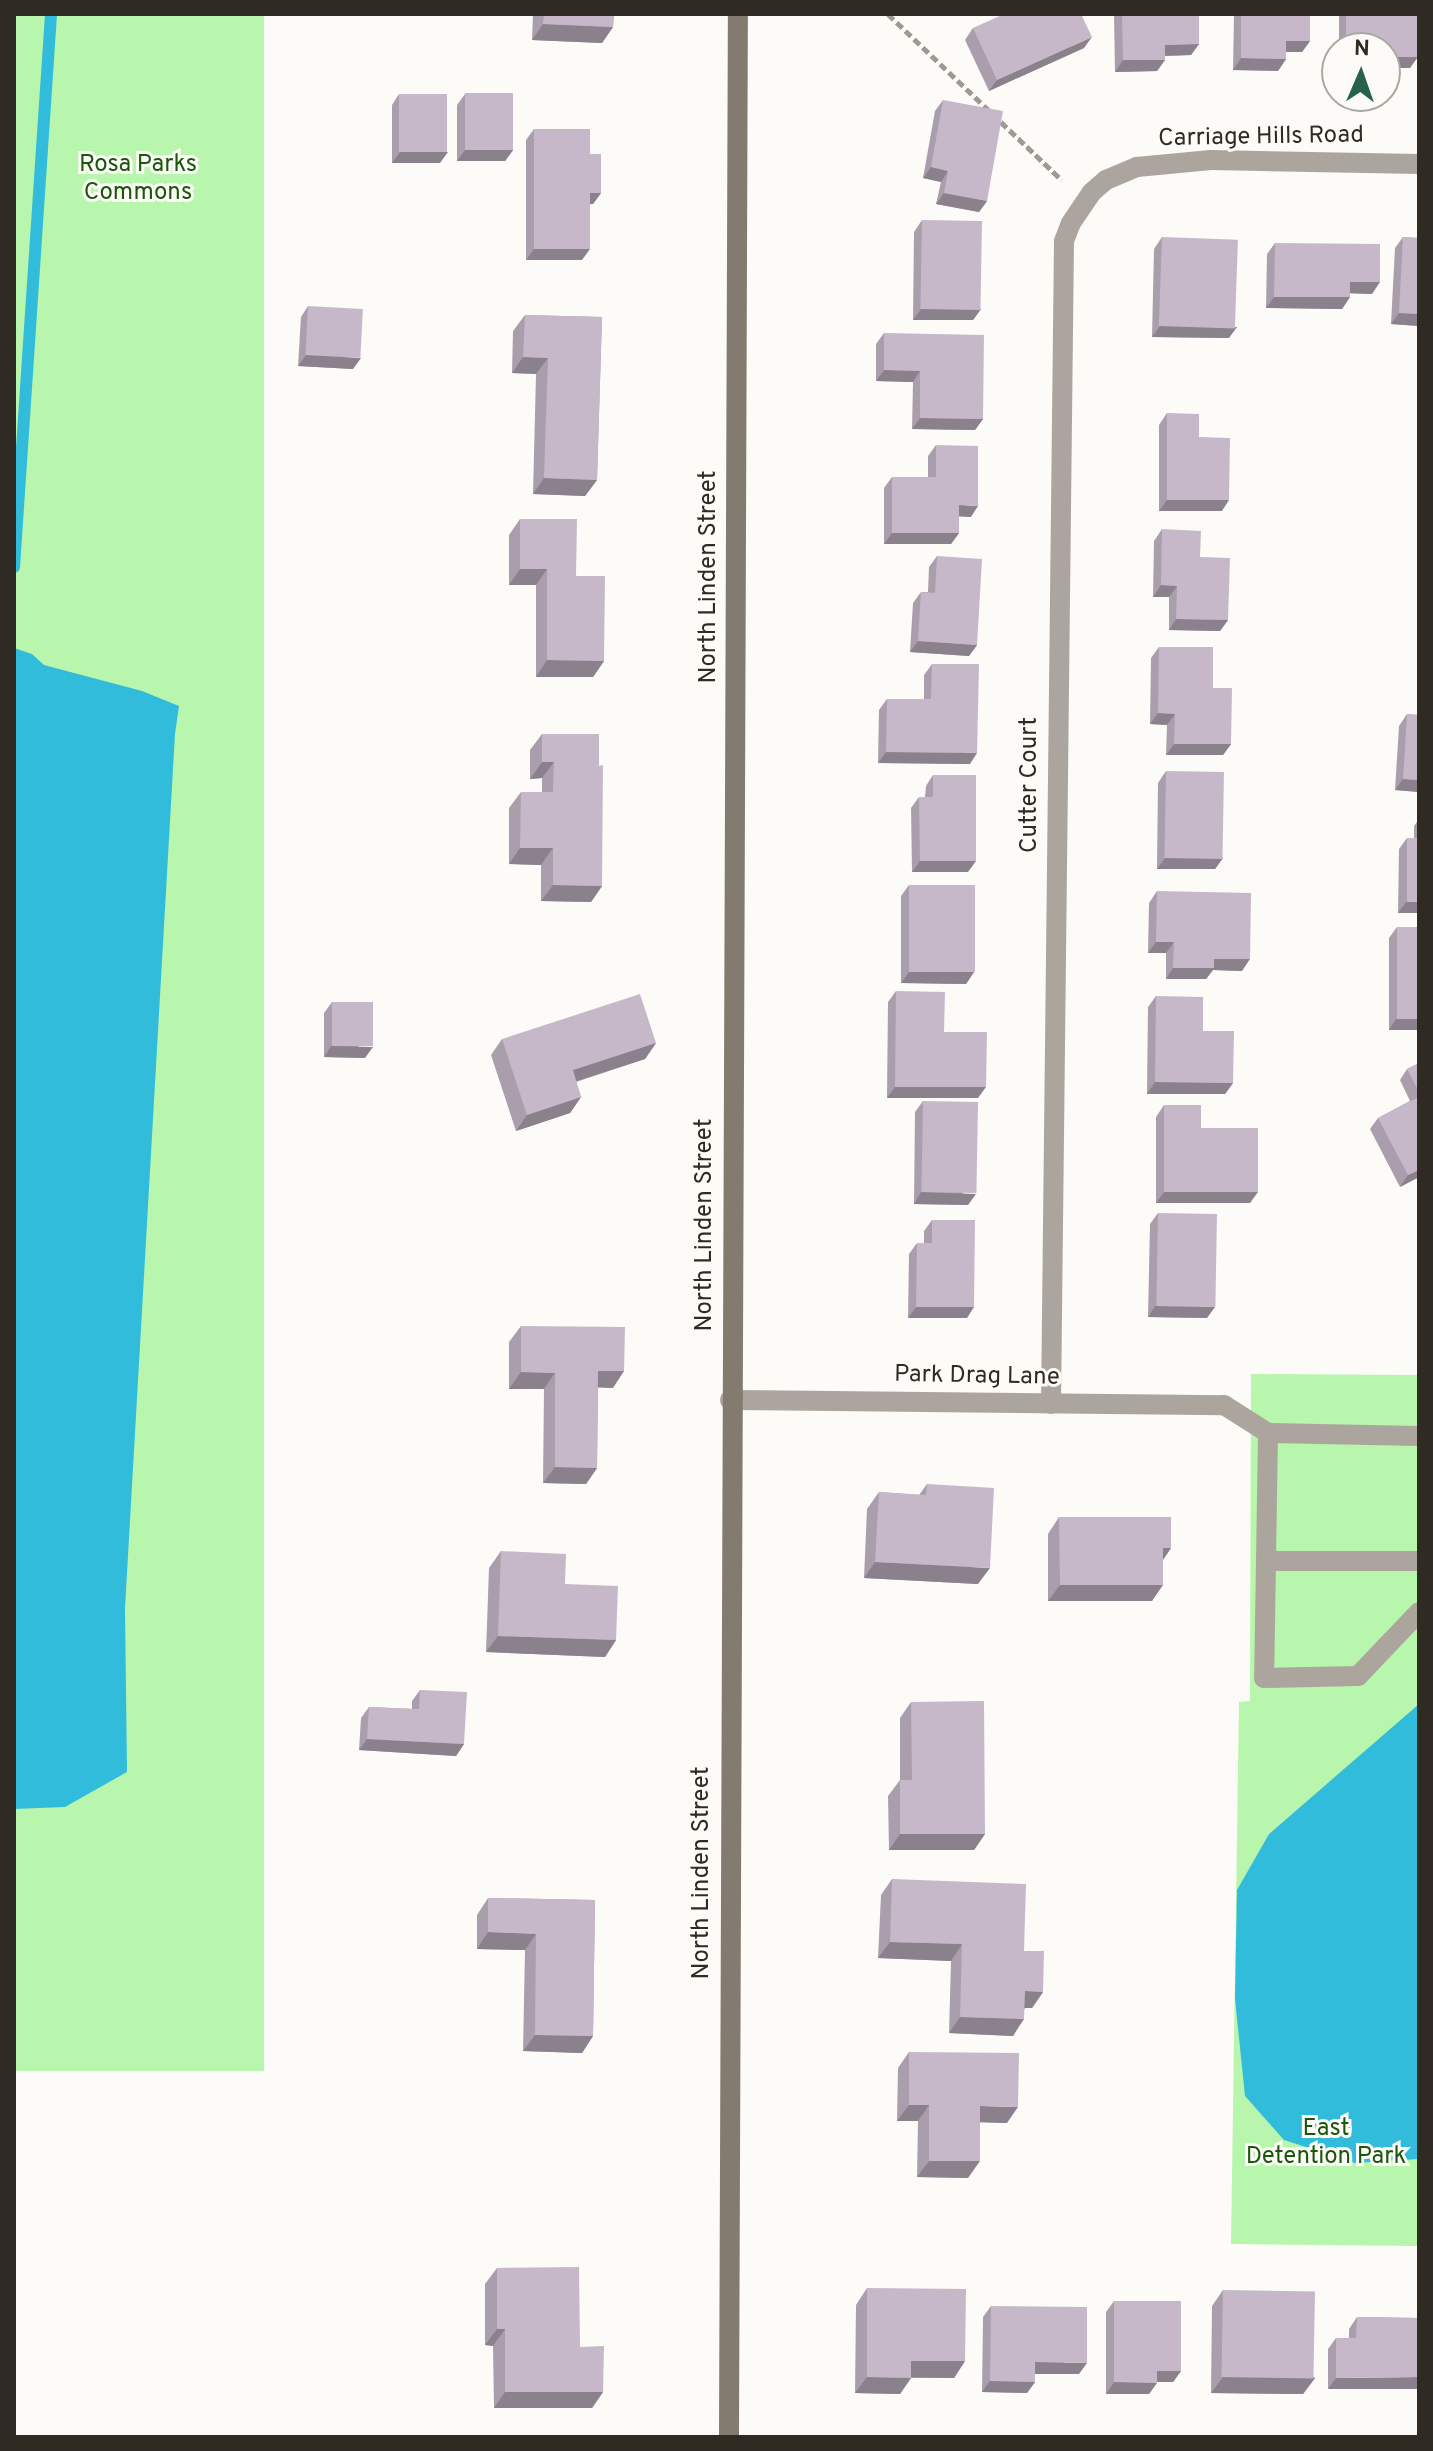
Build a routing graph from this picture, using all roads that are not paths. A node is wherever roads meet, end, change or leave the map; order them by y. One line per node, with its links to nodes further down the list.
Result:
1 (738, 14): 4 (main road, North Linden Street)
2 (1419, 164): 3 (street, Carriage Hills Road)
3 (1106, 180): 5 (street, Cutter Court)
4 (730, 1400): 5 (street, Park Drag Lane); 11 (main road, North Linden Street)
5 (1051, 1404): 6 (street, Park Drag Lane)
6 (1268, 1433): 7 (street); 8 (street)
7 (1419, 1436)
8 (1266, 1561): 9 (street); 10 (street)
9 (1419, 1561)
10 (1419, 1612)
11 (729, 2437)

